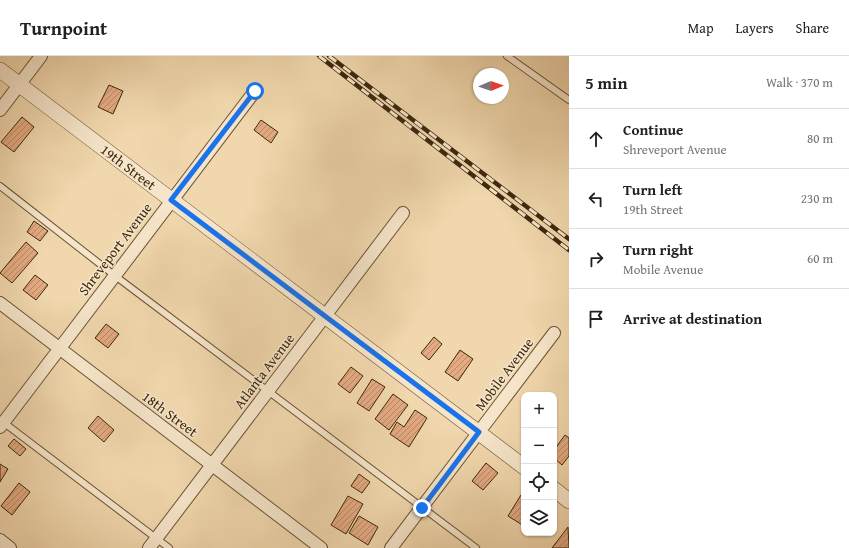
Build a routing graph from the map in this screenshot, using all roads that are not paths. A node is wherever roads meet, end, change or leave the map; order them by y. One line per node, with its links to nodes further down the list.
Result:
1 (41, 56): 4 (street)
2 (507, 56): 6 (lane)
3 (0, 70): 4 (street, 19th Street)
4 (19, 85): 7 (street); 9 (street, 19th Street)
5 (255, 91): 9 (street, Shreveport Avenue)
6 (569, 100)
7 (0, 110)
8 (0, 186): 11 (lane)
9 (171, 200): 11 (street, Shreveport Avenue); 13 (street, 19th Street)
10 (404, 212): 13 (street, Atlanta Avenue)
11 (114, 275): 15 (street, Shreveport Avenue); 16 (lane)
12 (0, 303): 15 (street, 18th Street)
13 (325, 316): 16 (street, Atlanta Avenue); 18 (street, 19th Street)
14 (554, 333): 18 (street, Mobile Avenue)
15 (59, 348): 17 (street, Shreveport Avenue); 19 (street, 18th Street)
16 (267, 391): 19 (street, Atlanta Avenue); 23 (lane)
17 (1, 423): 25 (lane)
18 (479, 432): 20 (street, 19th Street); 23 (street, Mobile Avenue)
19 (212, 465): 25 (street, Atlanta Avenue); 28 (street, 18th Street)
20 (521, 465)
21 (557, 491): 22 (street)
22 (569, 501)
23 (422, 508): 29 (street, Mobile Avenue); 30 (lane)
24 (0, 540): 26 (street)
25 (153, 543): 27 (lane)
26 (10, 548)
27 (168, 548)
28 (321, 548)
29 (391, 548)
30 (476, 548)

